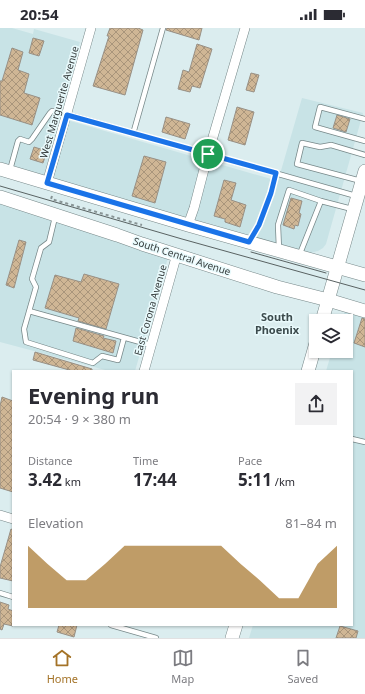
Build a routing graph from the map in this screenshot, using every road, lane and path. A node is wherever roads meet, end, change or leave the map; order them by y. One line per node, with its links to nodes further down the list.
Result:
1 (91, 28): 4 (street, West Marguerite Avenue)
2 (163, 28): 6 (lane)
3 (245, 28): 8 (street)
4 (67, 115): 6 (lane); 10 (lane); 12 (street, West Marguerite Avenue)
5 (365, 119): 7 (lane)
6 (133, 134): 8 (lane)
7 (365, 141)
8 (208, 154): 11 (lane); 18 (street)
9 (365, 155): 13 (lane)
10 (5, 171): 12 (main road)
11 (276, 173): 13 (lane); 19 (lane)
12 (47, 183): 18 (main road)
13 (362, 186): 16 (main road)
14 (0, 197): 17 (main road, South Central Avenue)
15 (321, 202): 16 (lane); 20 (lane); 22 (lane)
16 (354, 210): 23 (main road)
17 (56, 216): 21 (main road, South Central Avenue); 26 (lane)
18 (188, 225): 19 (main road)
19 (249, 242): 20 (main road)
20 (278, 250): 22 (main road)
21 (178, 255): 25 (main road, South Central Avenue); 30 (street, East Corona Avenue)
22 (298, 256): 23 (main road)
23 (338, 267): 24 (main road); 25 (main road)
24 (365, 275)
25 (328, 300): 27 (main road, South Central Avenue); 28 (main road)
26 (29, 311): 29 (lane); 29 (lane)
27 (365, 311)
28 (324, 314)
29 (124, 338): 30 (lane)
30 (151, 345): 32 (street, East Corona Avenue)
31 (312, 358): 33 (main road)
32 (144, 370)
33 (308, 370)
34 (353, 439): 35 (lane)
35 (365, 442)
36 (0, 515): 37 (street)
37 (12, 519)
38 (0, 593): 39 (lane)
39 (12, 596)
40 (114, 626): 42 (lane)
41 (236, 626): 43 (main road)
42 (156, 638)
43 (232, 638)

